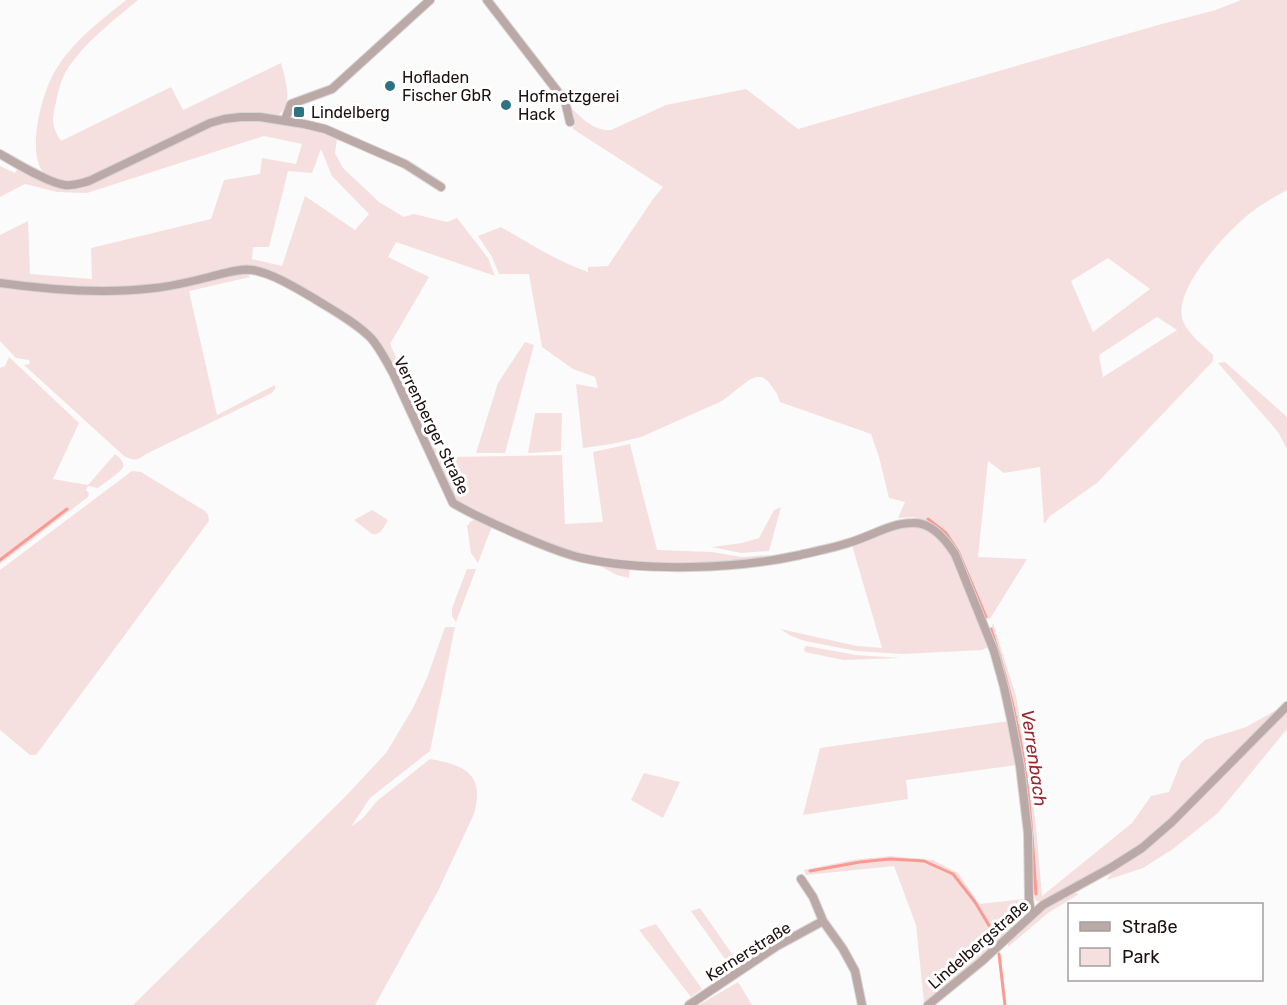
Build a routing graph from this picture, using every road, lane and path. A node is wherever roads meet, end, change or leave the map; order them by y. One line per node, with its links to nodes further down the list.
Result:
1 (430, 0): 3 (street)
2 (487, 0): 4 (street)
3 (285, 120): 5 (street); 6 (street)
4 (570, 122)
5 (0, 154)
6 (441, 187)
7 (0, 282): 10 (street, Verrenberger Straße)
8 (1287, 706): 10 (street, Lindelbergstraße)
9 (801, 879): 11 (street)
10 (1031, 915): 14 (street, Lindelbergstraße)
11 (823, 921): 12 (street, Kernerstraße); 13 (street)
12 (689, 1005)
13 (862, 1005)
14 (928, 1005)

